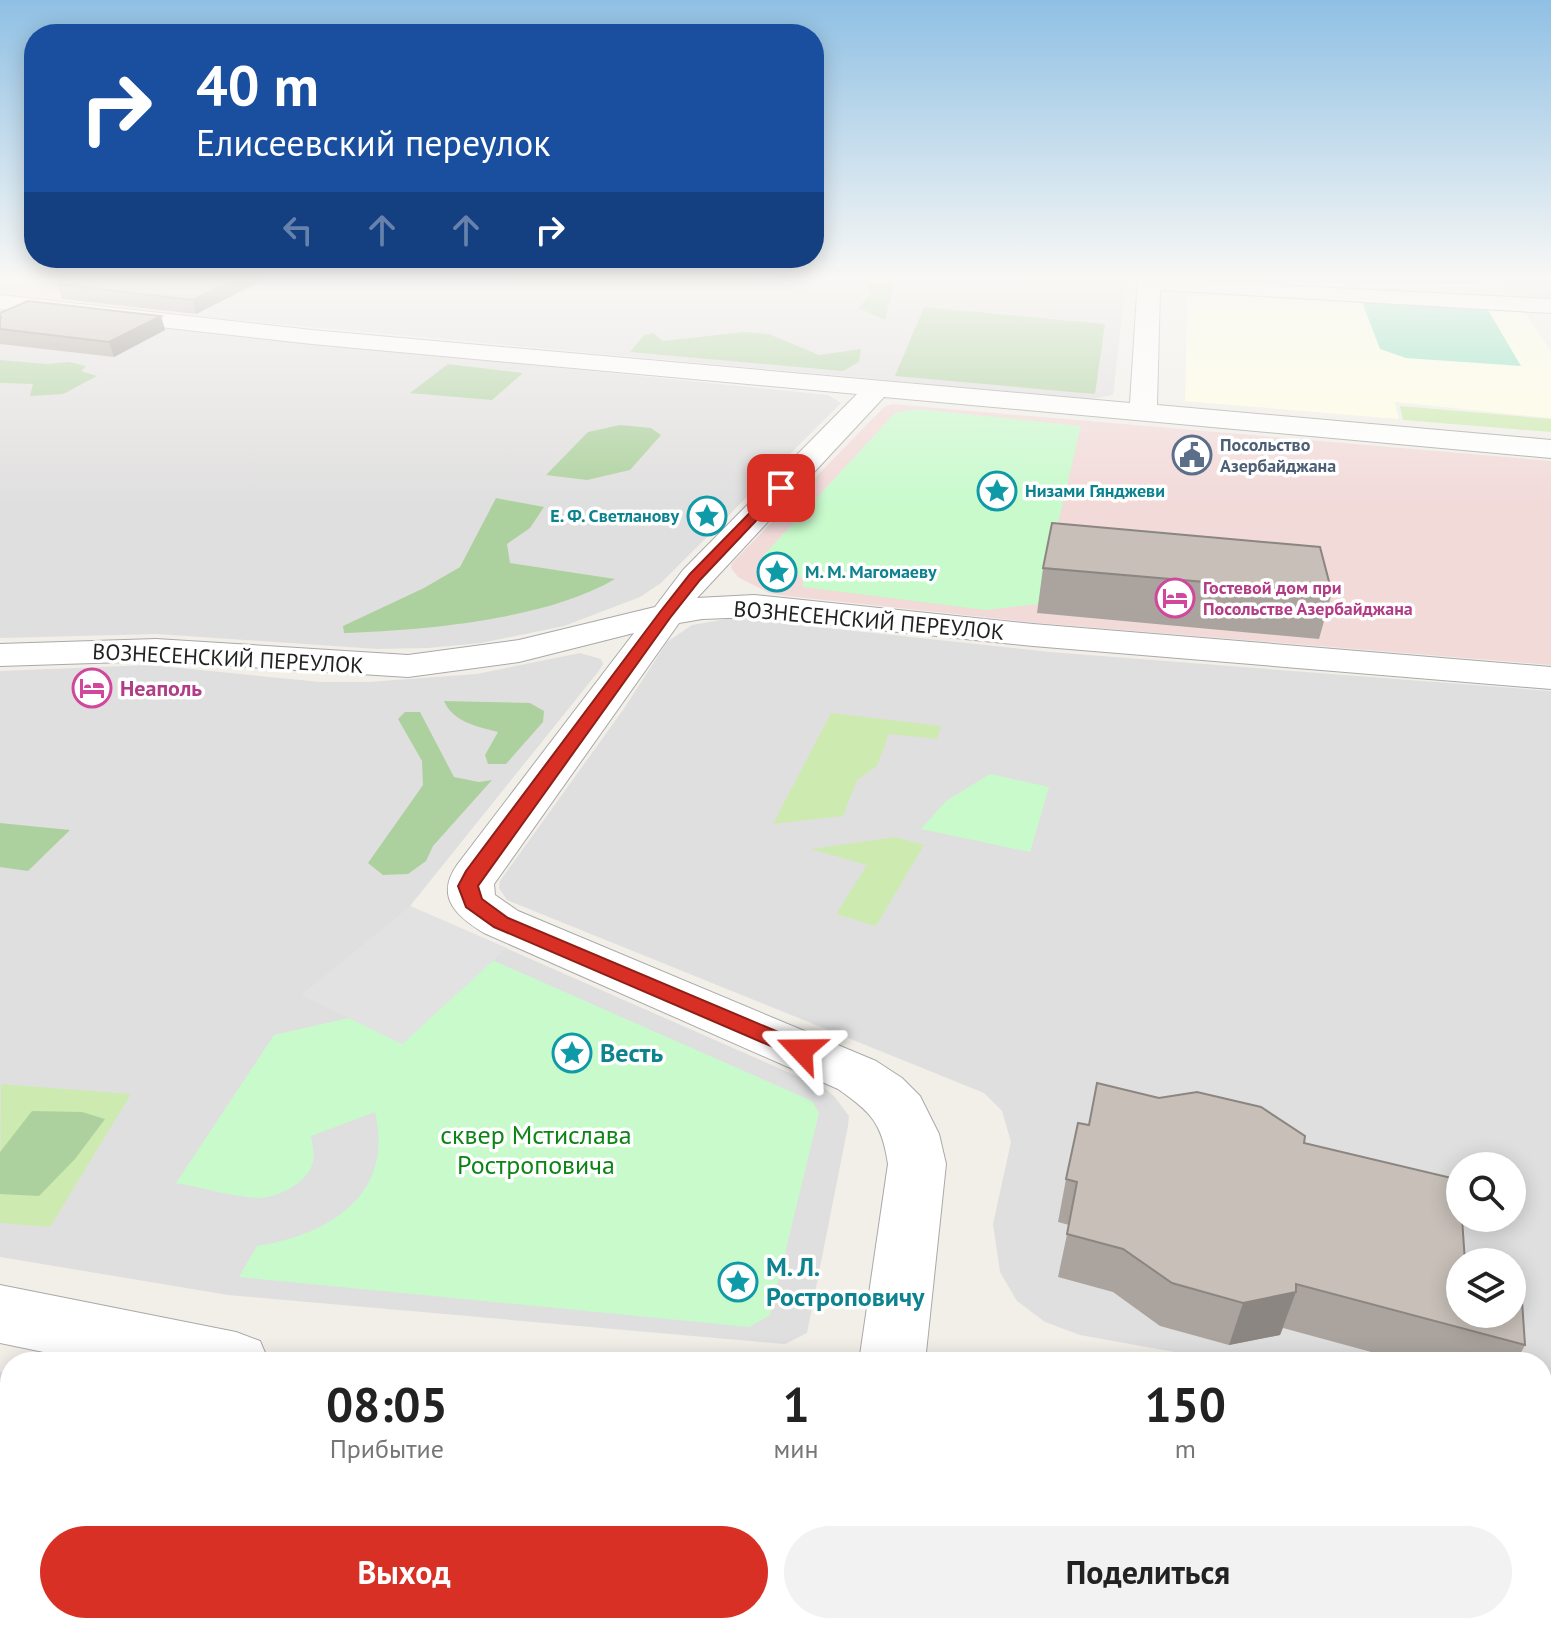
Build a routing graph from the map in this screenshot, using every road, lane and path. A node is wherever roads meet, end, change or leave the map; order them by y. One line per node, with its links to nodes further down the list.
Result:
1 (499, 354): 3 (street)
2 (1146, 354): 4 (street)
3 (877, 389): 4 (street); 6 (street)
4 (1143, 413): 5 (street)
5 (1551, 449)
6 (665, 615): 7 (street, ВОЗНЕСЕНСКИЙ ПЕРЕУЛОК); 8 (street, ВОЗНЕСЕНСКИЙ ПЕРЕУЛОК); 11 (street)
7 (0, 655)
8 (1551, 678)
9 (0, 1314): 10 (street)
10 (187, 1352)
11 (893, 1352)

